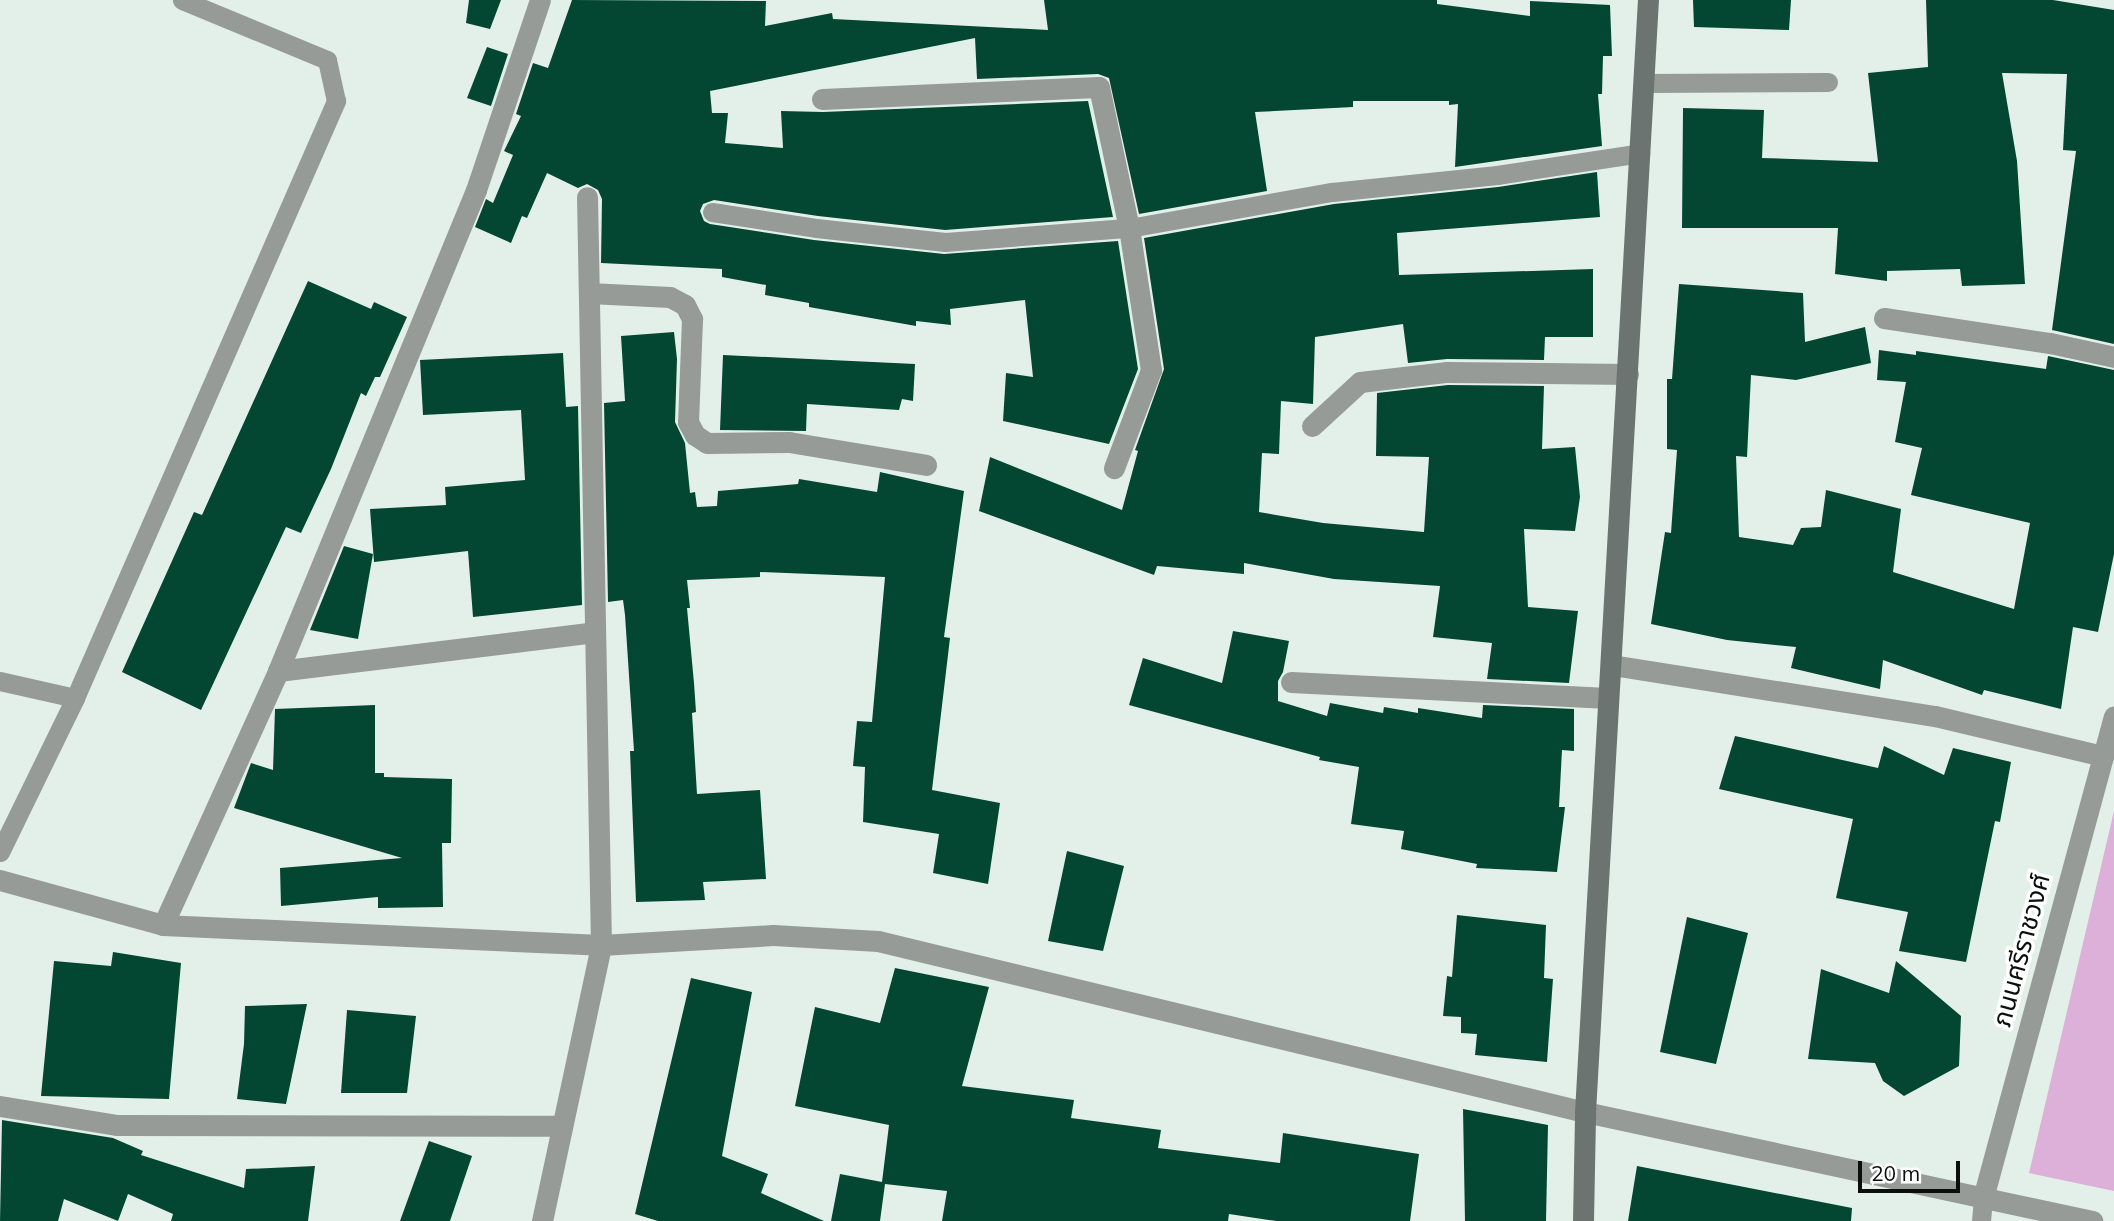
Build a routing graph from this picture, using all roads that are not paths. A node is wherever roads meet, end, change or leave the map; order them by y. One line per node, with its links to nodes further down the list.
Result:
1 (182, 0): 23 (lane)
2 (540, 0): 20 (street)
3 (1648, 0): 5 (street)
4 (1828, 82): 5 (lane)
5 (1644, 83): 7 (street)
6 (822, 99): 10 (street)
7 (1640, 153): 10 (lane); 14 (street)
8 (587, 197): 11 (street)
9 (712, 212): 10 (lane)
10 (1129, 228): 17 (street)
11 (589, 293): 16 (street); 18 (street)
12 (1884, 318): 13 (street)
13 (2114, 357)
14 (1628, 374): 15 (street); 19 (street)
15 (1312, 426)
16 (926, 465)
17 (1114, 468)
18 (595, 632): 20 (street); 30 (street)
19 (1612, 664): 24 (street); 26 (street)
20 (278, 671): 29 (street)
21 (0, 681): 23 (lane)
22 (1291, 682): 24 (street)
23 (75, 698): 27 (lane)
24 (1608, 698): 32 (street)
25 (2114, 716): 26 (street, ภนนศรีราชวงศ์)
26 (2103, 756): 34 (street, ภนนศรีราชวงศ์)
27 (0, 852)
28 (0, 880): 29 (street)
29 (163, 925): 30 (street)
30 (601, 945): 32 (street); 33 (street)
31 (0, 1106): 33 (street)
32 (1585, 1112): 34 (street); 36 (street)
33 (562, 1126): 35 (street)
34 (1983, 1198): 37 (lane); 38 (street)
35 (542, 1221)
36 (1583, 1221)
37 (1980, 1221)
38 (2092, 1221)

